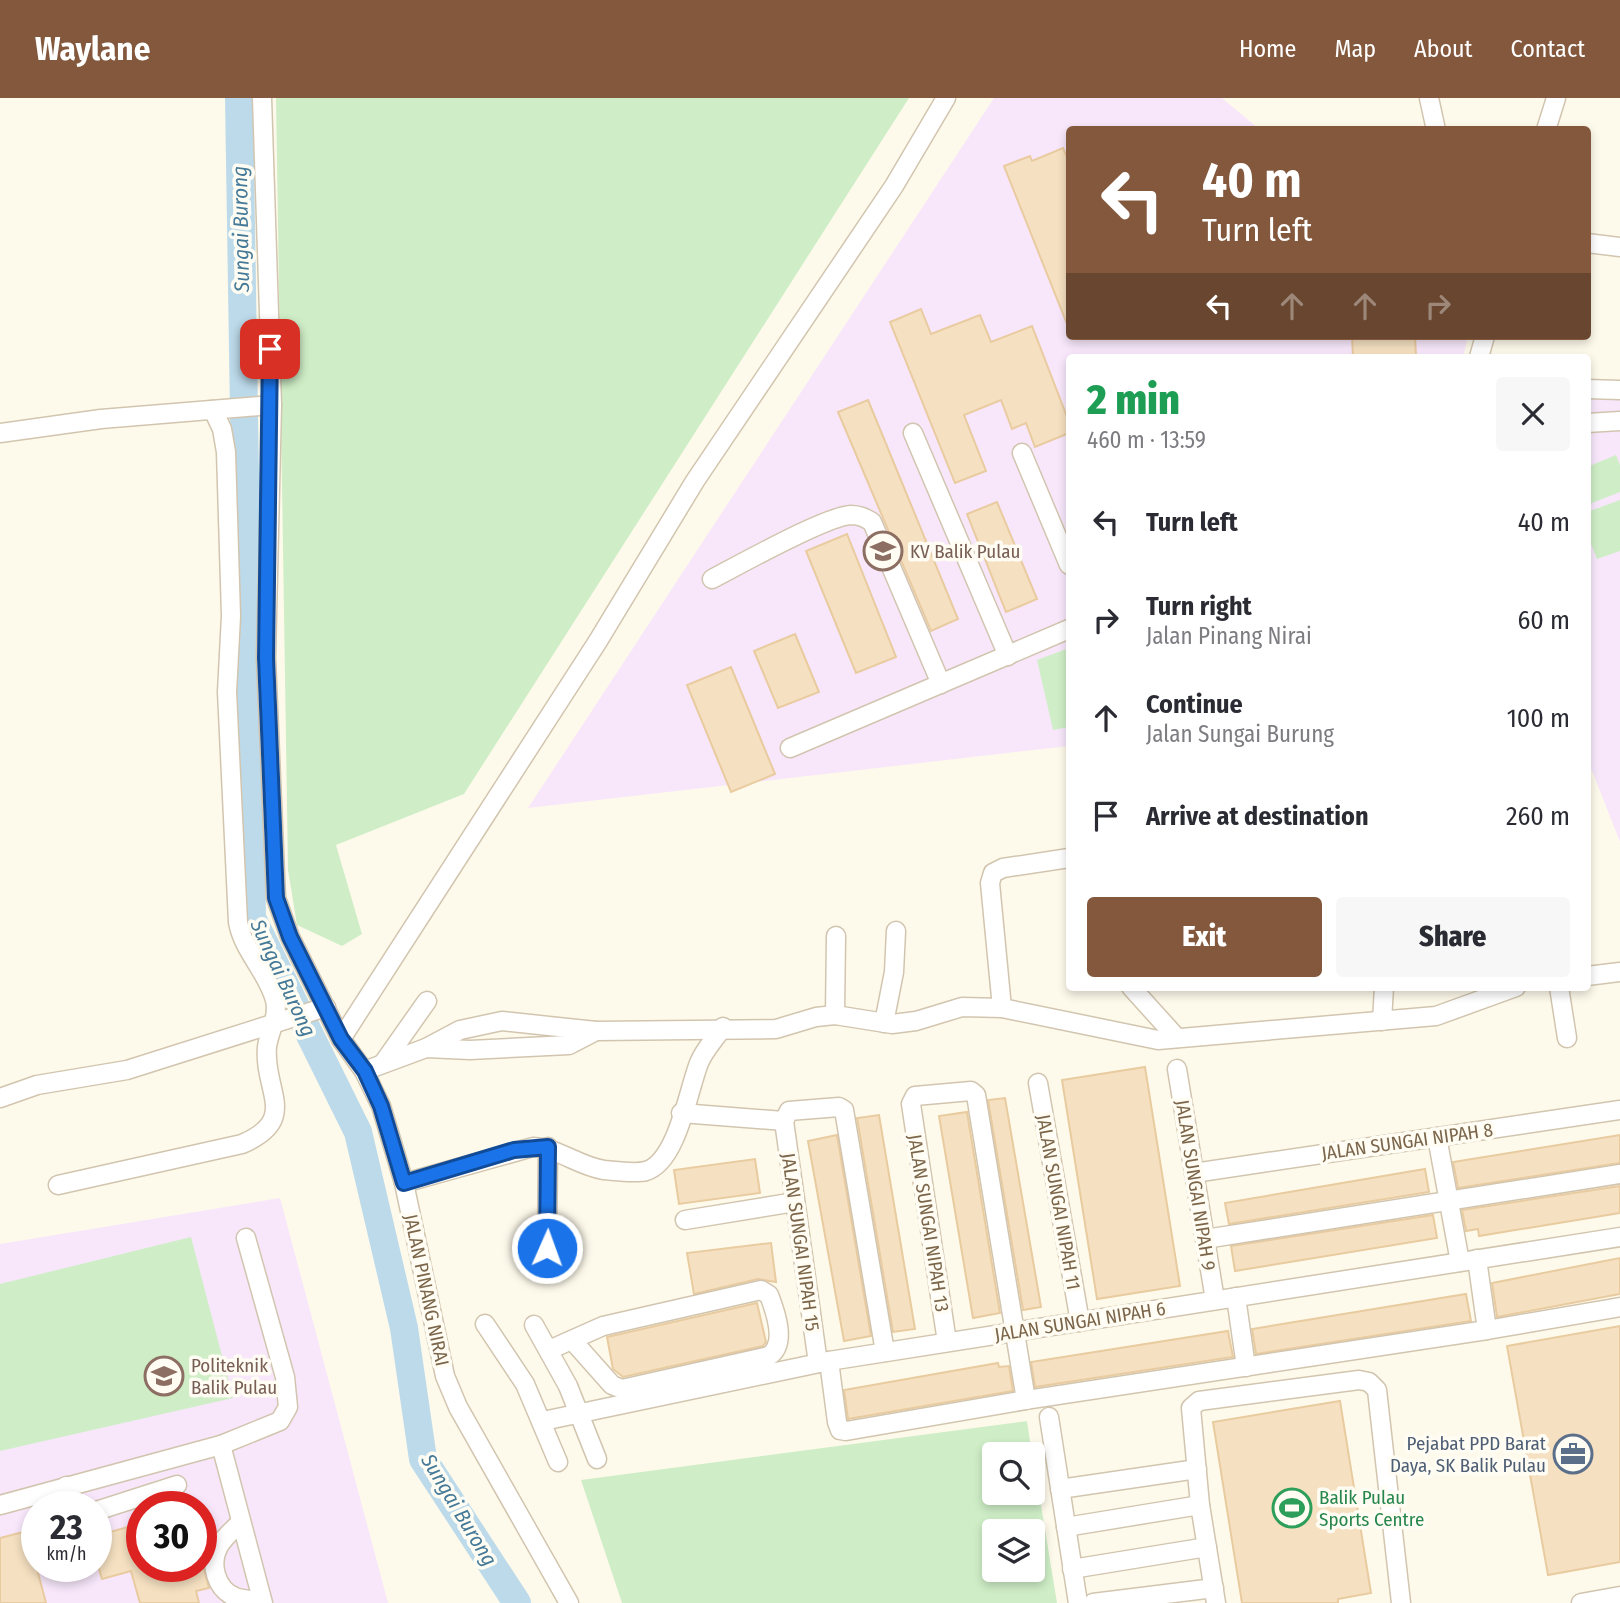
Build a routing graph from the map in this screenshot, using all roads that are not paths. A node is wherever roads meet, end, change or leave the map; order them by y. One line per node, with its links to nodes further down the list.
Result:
1 (262, 98): 11 (street, JALAN PINANG NIRAI)
2 (946, 98): 44 (street)
3 (1429, 98): 5 (street)
4 (1556, 98): 6 (street)
5 (1435, 126)
6 (1547, 126)
7 (1591, 243): 8 (street)
8 (1620, 247)
9 (1591, 389): 10 (street)
10 (1620, 390)
11 (266, 406): 12 (street); 35 (street, JALAN PINANG NIRAI)
12 (220, 409): 15 (street); 39 (street)
13 (1620, 421): 14 (street)
14 (1591, 423)
15 (0, 433)
16 (913, 433): 21 (street)
17 (1022, 453): 18 (street)
18 (1066, 558)
19 (712, 579): 22 (street)
20 (1066, 630): 21 (street)
21 (1008, 656): 22 (street)
22 (942, 684): 23 (street)
23 (790, 748)
24 (1066, 859): 34 (street)
25 (897, 931): 38 (street)
26 (836, 936): 36 (street)
27 (1620, 972): 28 (street)
28 (1591, 976)
29 (1384, 991): 37 (street)
30 (1506, 991): 37 (street)
31 (1560, 991): 43 (street)
32 (1138, 992): 42 (street)
33 (427, 1001): 46 (street)
34 (1002, 1008): 38 (street); 42 (street)
35 (321, 1009): 39 (street); 44 (street, JALAN PINANG NIRAI)
36 (835, 1015): 38 (street); 40 (street)
37 (1382, 1021): 42 (street)
38 (884, 1023)
39 (277, 1024): 50 (street); 59 (street)
40 (723, 1027): 41 (street); 52 (street)
41 (596, 1031): 45 (street); 45 (street)
42 (1177, 1038)
43 (1567, 1038)
44 (341, 1039): 48 (street, JALAN PINANG NIRAI)
45 (426, 1048): 46 (street)
46 (384, 1062): 48 (street)
47 (1177, 1069): 56 (street, JALAN SUNGAI NIPAH 9)
48 (365, 1071): 58 (street, JALAN PINANG NIRAI)
49 (1038, 1083): 71 (street, JALAN SUNGAI NIPAH 11)
50 (0, 1098)
51 (1620, 1110): 54 (street, JALAN SUNGAI NIPAH 8)
52 (681, 1113): 53 (street); 55 (street)
53 (783, 1121): 61 (street, JALAN SUNGAI NIPAH 15); 79 (street)
54 (1437, 1137): 56 (street, JALAN SUNGAI NIPAH 8); 60 (street)
55 (548, 1147): 58 (street); 66 (street)
56 (1194, 1173): 65 (street, JALAN SUNGAI NIPAH 9)
57 (1620, 1174): 60 (street)
58 (404, 1183): 104 (street, JALAN PINANG NIRAI)
59 (58, 1185)
60 (1449, 1199): 65 (street); 67 (street)
61 (795, 1202): 62 (street); 80 (street, JALAN SUNGAI NIPAH 15)
62 (685, 1220)
63 (1620, 1237): 67 (street, JALAN SUNGAI NIPAH 6)
64 (246, 1238): 86 (street)
65 (1205, 1239): 69 (street, JALAN SUNGAI NIPAH 9)
66 (547, 1248)
67 (1468, 1260): 68 (street, JALAN SUNGAI NIPAH 6); 74 (street)
68 (1236, 1297): 69 (street, JALAN SUNGAI NIPAH 6); 81 (street)
69 (1215, 1300): 71 (street, JALAN SUNGAI NIPAH 6)
70 (1620, 1307): 74 (street)
71 (1080, 1322): 75 (street, JALAN SUNGAI NIPAH 6)
72 (485, 1324): 85 (street)
73 (534, 1325): 78 (street)
74 (1487, 1330): 81 (street)
75 (1013, 1332): 77 (street, JALAN SUNGAI NIPAH 6); 77 (street, JALAN SUNGAI NIPAH 13); 82 (street)
76 (572, 1340): 76 (street); 78 (street)
77 (947, 1342): 79 (street, JALAN SUNGAI NIPAH 6)
78 (549, 1350): 83 (street)
79 (886, 1352): 80 (street, JALAN SUNGAI NIPAH 6)
80 (823, 1362): 82 (street, JALAN SUNGAI NIPAH 15); 83 (street, JALAN SUNGAI NIPAH 6)
81 (1246, 1367): 82 (street)
82 (1026, 1400)
83 (579, 1413): 85 (street, JALAN SUNGAI NIPAH 6); 87 (street)
84 (1049, 1417): 92 (street)
85 (543, 1421): 88 (street)
86 (220, 1445): 91 (street); 97 (street)
87 (597, 1458)
88 (558, 1462)
89 (1197, 1469): 92 (street); 95 (street); 107 (street)
90 (177, 1485): 96 (street)
91 (66, 1486): 93 (street); 94 (street)
92 (1060, 1489): 98 (street)
93 (67, 1491)
94 (0, 1505)
95 (1200, 1505): 98 (street); 99 (street)
96 (112, 1506)
97 (241, 1522): 103 (street); 103 (street)
98 (1066, 1527): 100 (street)
99 (1207, 1547): 100 (street); 101 (street)
100 (1072, 1569): 105 (street)
101 (1215, 1595): 106 (street)
102 (1620, 1596): 108 (street)
103 (263, 1602)
104 (569, 1603)
105 (1077, 1603)
106 (1093, 1603)
107 (1401, 1603)
108 (1581, 1603)

